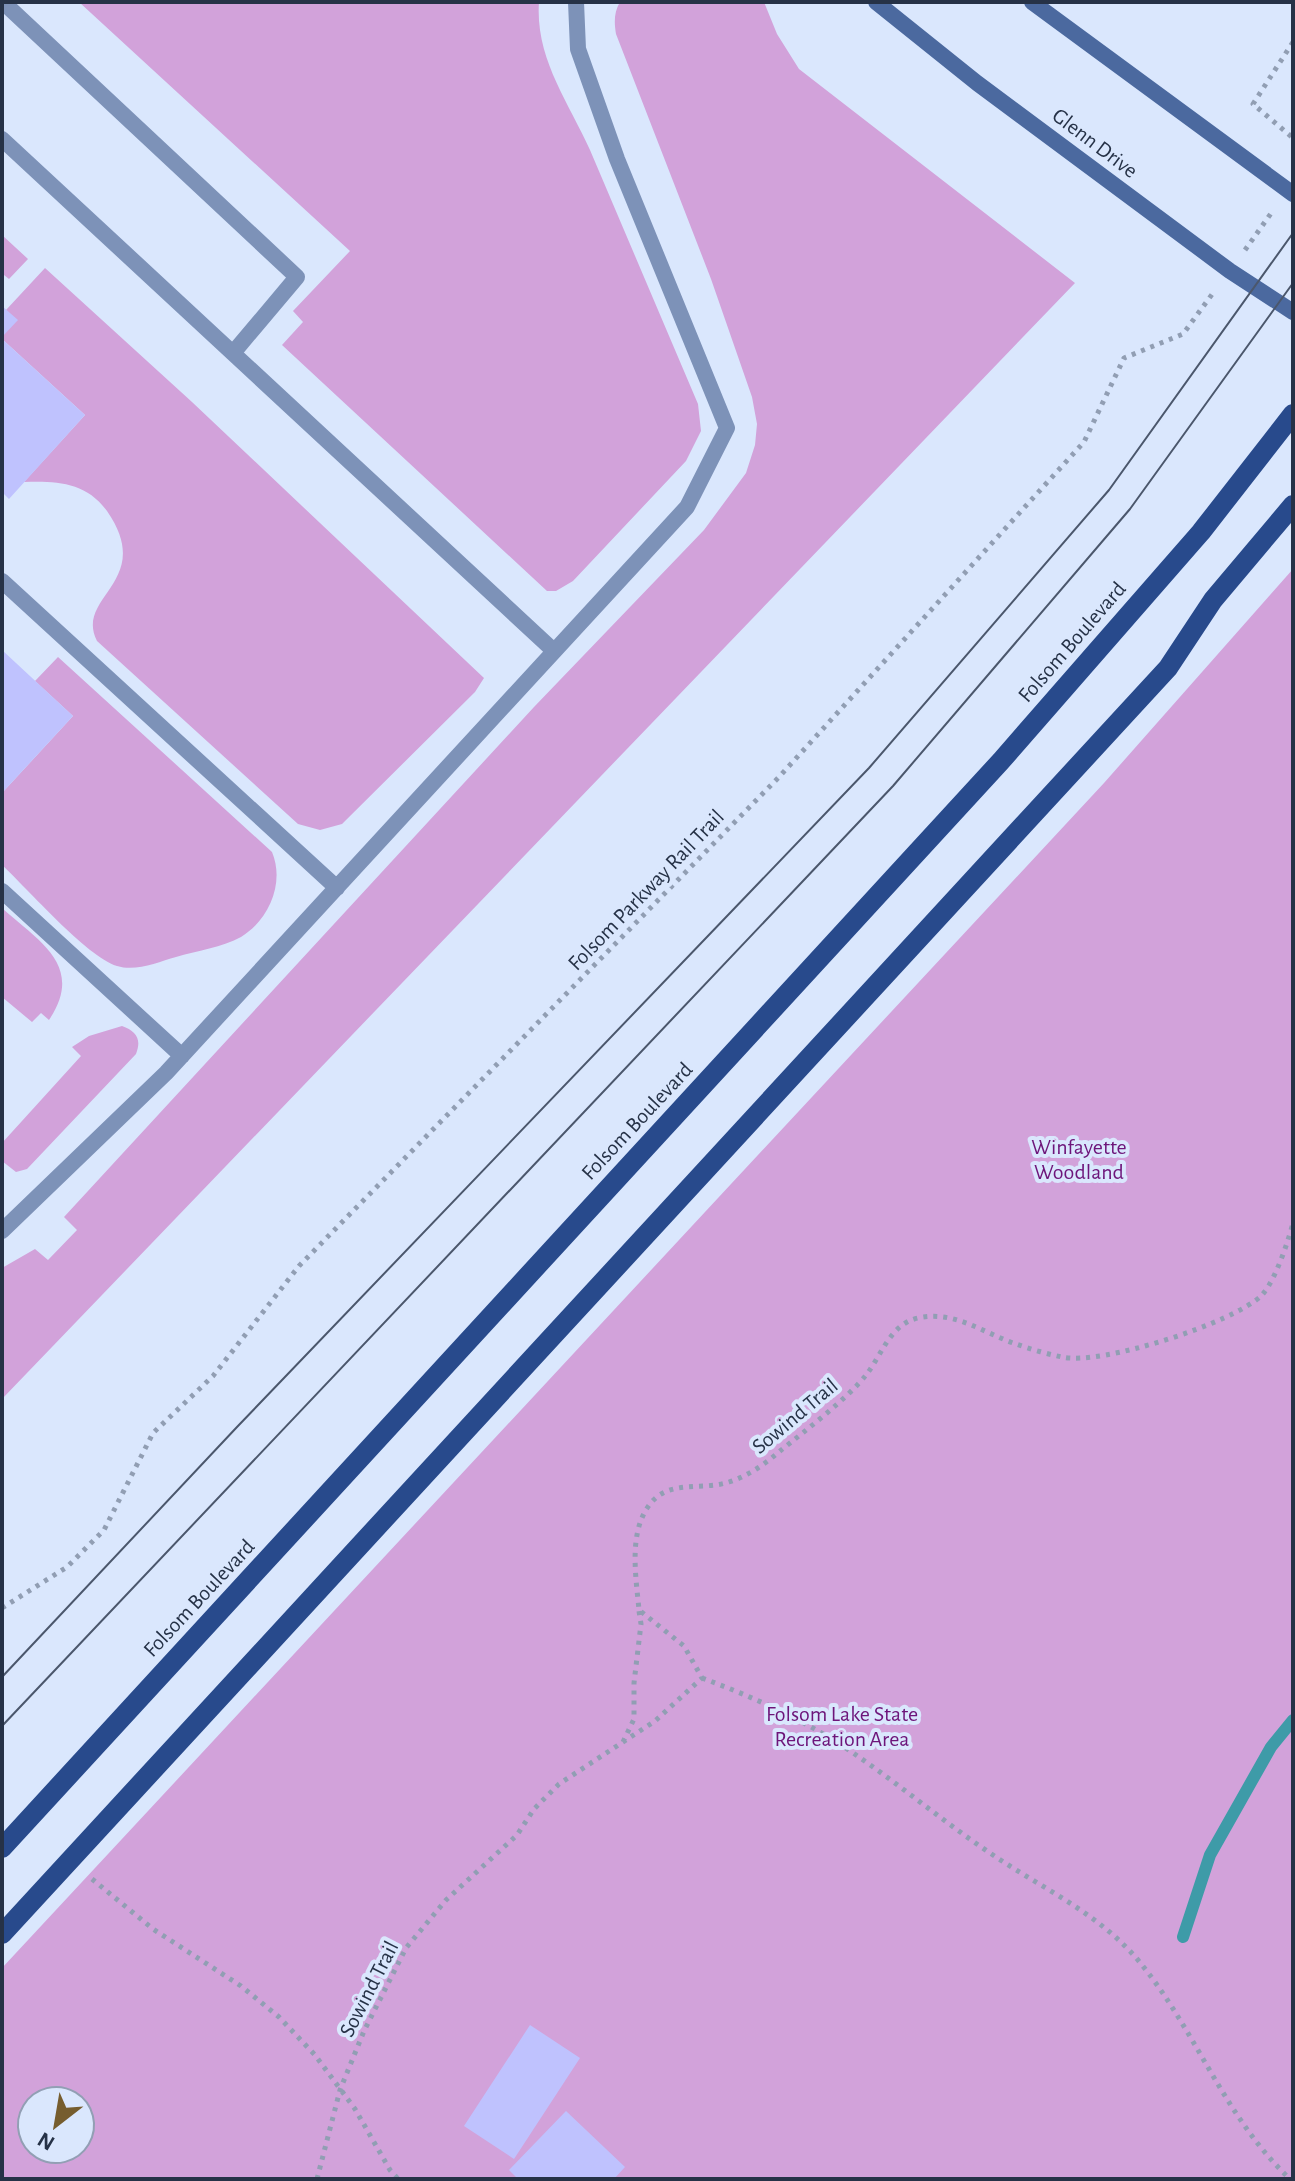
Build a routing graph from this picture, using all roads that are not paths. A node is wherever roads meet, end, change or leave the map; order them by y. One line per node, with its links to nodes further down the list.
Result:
1 (3, 2): 8 (lane)
2 (576, 2): 12 (lane)
3 (876, 2): 7 (street, Glenn Drive)
4 (1032, 2): 6 (street)
5 (2, 139): 8 (lane)
6 (1290, 192)
7 (1293, 312)
8 (233, 353): 12 (lane)
9 (1293, 414): 17 (main road, Folsom Boulevard)
10 (1293, 505): 18 (main road)
11 (2, 581): 13 (lane)
12 (554, 651): 13 (lane)
13 (337, 888): 15 (lane)
14 (2, 891): 15 (lane)
15 (182, 1056): 16 (lane)
16 (2, 1231)
17 (2, 1848)
18 (2, 1934)

